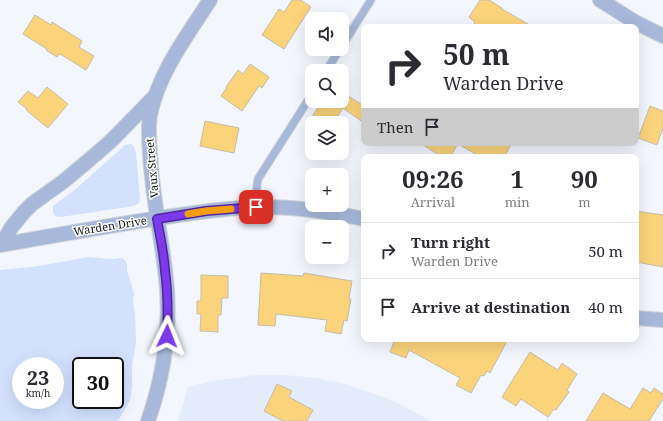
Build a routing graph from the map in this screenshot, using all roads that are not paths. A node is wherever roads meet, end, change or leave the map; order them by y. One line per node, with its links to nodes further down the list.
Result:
1 (210, 0): 6 (street, Vaux Street)
2 (371, 0): 4 (lane)
3 (600, 0): 5 (street)
4 (349, 35)
5 (663, 36)
6 (155, 96): 10 (street, Vaux Street); 11 (street)
7 (305, 105): 8 (lane)
8 (256, 207): 9 (street, Warden Drive); 10 (street, Warden Drive)
9 (361, 218)
10 (157, 219): 11 (street, Warden Drive); 14 (street, Vaux Street)
11 (1, 244)
12 (639, 318): 13 (street)
13 (663, 320)
14 (148, 421)

